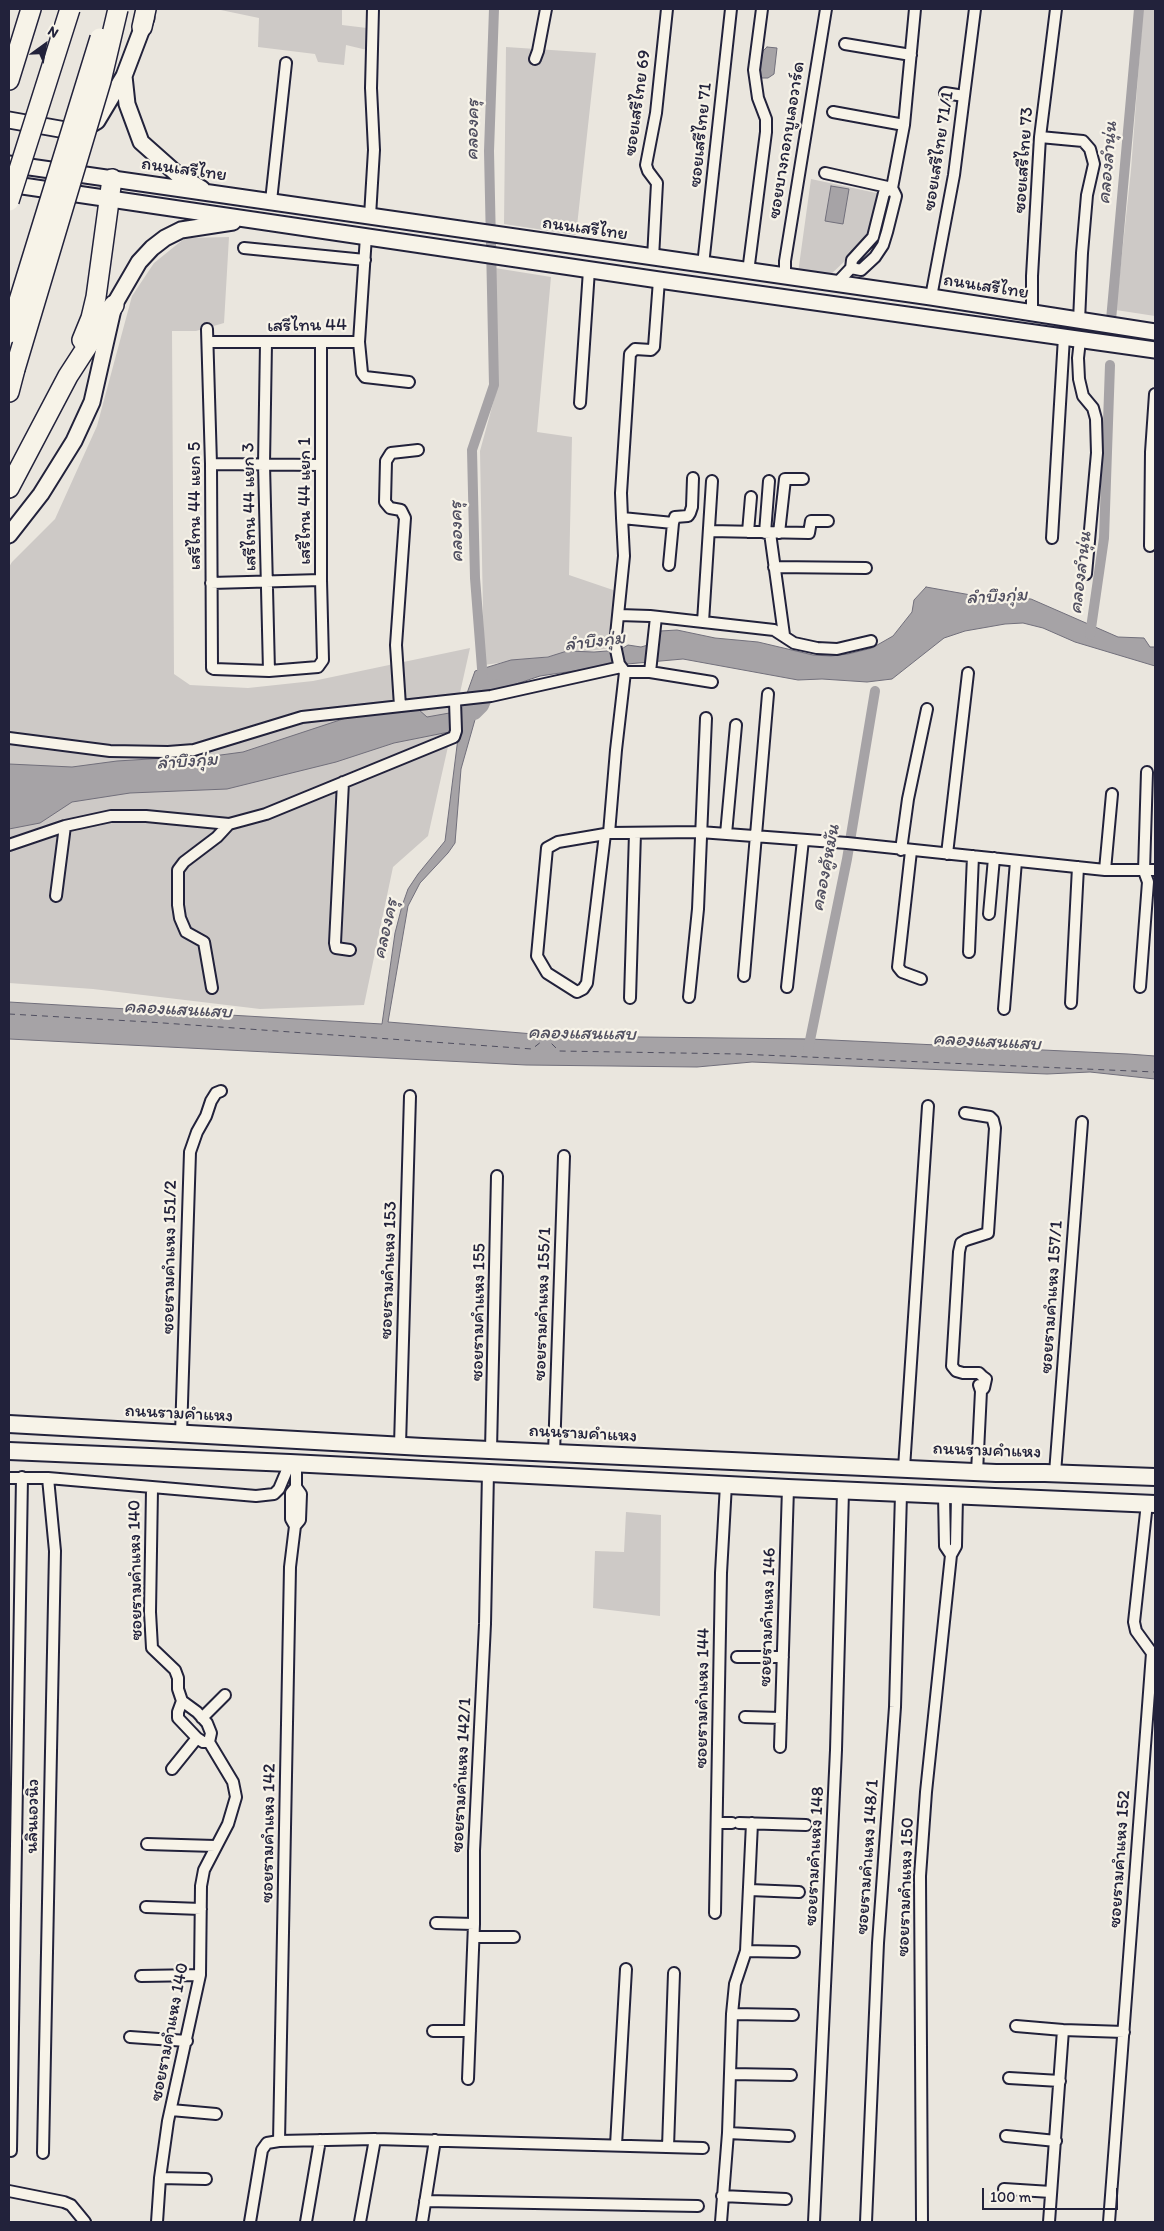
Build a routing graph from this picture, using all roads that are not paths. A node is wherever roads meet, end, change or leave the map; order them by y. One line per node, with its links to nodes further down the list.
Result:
1 (31, 9): 22 (highway)
2 (70, 9): 36 (highway, bridge)
3 (111, 9): 60 (highway, bridge)
4 (118, 9): 70 (highway, bridge)
5 (146, 9): 16 (highway)
6 (151, 9): 16 (main road)
7 (374, 9): 38 (street)
8 (546, 9): 19 (street)
9 (667, 9): 44 (street, ซอยเสรีไทย 69)
10 (731, 9): 46 (street, ซอยเสรีไทย 71)
11 (762, 9): 49 (street)
12 (826, 9): 50 (street, ซอยบางกอกบูเลอวาร์ด)
13 (916, 9): 18 (street)
14 (975, 9): 24 (street, ซอยเสรีไทย 71/1)
15 (1056, 9): 28 (street, ซอยเสรีไทย 73)
16 (142, 28): 21 (main road)
17 (845, 44): 18 (street)
18 (911, 56): 27 (street)
19 (535, 59)
20 (286, 63): 37 (street)
21 (124, 76): 26 (main road); 34 (main road)
22 (9, 80)
23 (945, 93): 24 (street)
24 (964, 96): 54 (street, ซอยเสรีไทย 71/1)
25 (833, 112): 27 (street)
26 (9, 120)
27 (904, 125): 33 (street)
28 (1040, 137): 56 (street, ซอยเสรีไทย 73); 57 (street)
29 (9, 164): 31 (main road, ถนนเสรีไทย)
30 (826, 173): 33 (street)
31 (112, 179): 34 (main road, ถนนเสรีไทย); 35 (highway)
32 (9, 184): 35 (main road)
33 (892, 188): 41 (street); 42 (street)
34 (206, 192): 37 (main road, ถนนเสรีไทย)
35 (108, 199): 39 (main road); 68 (highway)
36 (9, 201)
37 (271, 201): 38 (main road, ถนนเสรีไทย)
38 (370, 216): 44 (main road, ถนนเสรีไทย)
39 (256, 220): 40 (main road); 55 (main road)
40 (366, 236): 45 (street, เสรีไทน 44); 48 (main road)
41 (873, 237): 42 (street); 47 (street)
42 (884, 245): 47 (street)
43 (244, 248): 45 (street)
44 (653, 258): 46 (main road, ถนนเสรีไทย)
45 (365, 260): 64 (street, เสรีไทน 44)
46 (703, 265): 49 (main road, ถนนเสรีไทย)
47 (851, 268): 52 (street)
48 (589, 270): 51 (main road); 72 (street)
49 (748, 272): 50 (main road, ถนนเสรีไทย)
50 (785, 277): 52 (main road, ถนนเสรีไทย); 53 (main road)
51 (659, 280): 53 (main road); 83 (street)
52 (836, 284): 54 (main road, ถนนเสรีไทย)
53 (784, 296): 61 (main road)
54 (931, 297): 56 (main road, ถนนเสรีไทย)
55 (114, 305): 68 (highway); 89 (main road)
56 (1032, 314): 57 (main road, ถนนเสรีไทย)
57 (1079, 321): 59 (main road, ถนนเสรีไทย)
58 (207, 329): 63 (street, เสรีไทน 44 แยก 5)
59 (1155, 332)
60 (9, 333)
61 (1064, 337): 62 (main road); 90 (street)
62 (1080, 340): 67 (main road); 95 (street)
63 (208, 342): 65 (street, เสรีไทน 44); 74 (street, เสรีไทน 44 แยก 5)
64 (360, 342): 66 (street, เสรีไทน 44); 69 (street)
65 (266, 343): 66 (street, เสรีไทน 44); 75 (street, เสรีไทน 44 แยก 3)
66 (321, 343): 76 (street, เสรีไทน 44 แยก 1)
67 (1155, 350)
68 (68, 376): 81 (highway)
69 (408, 382)
70 (9, 392)
71 (1155, 394): 91 (street)
72 (580, 403)
73 (418, 450): 111 (street)
74 (211, 464): 75 (street); 98 (street, เสรีไทน 44 แยก 5)
75 (264, 464): 76 (street); 96 (street, เสรีไทน 44 แยก 3)
76 (321, 465): 97 (street, เสรีไทน 44 แยก 1)
77 (693, 478): 85 (street)
78 (803, 479): 88 (street)
79 (712, 481): 86 (street)
80 (769, 481): 88 (street)
81 (9, 488)
82 (751, 497): 87 (street)
83 (622, 518): 85 (street); 99 (street)
84 (828, 521): 88 (street)
85 (673, 523): 92 (street)
86 (710, 531): 87 (street); 101 (street)
87 (748, 532): 88 (street)
88 (771, 533): 93 (street)
89 (9, 535)
90 (1052, 538)
91 (1150, 546)
92 (669, 565)
93 (774, 568): 94 (street); 102 (street)
94 (866, 568)
95 (1086, 574)
96 (267, 580): 97 (street); 98 (street); 106 (street, เสรีไทน 44 แยก 3)
97 (321, 580): 106 (street, เสรีไทน 44 แยก 1)
98 (211, 583): 106 (street, เสรีไทน 44 แยก 5)
99 (619, 615): 100 (street); 104 (street)
100 (656, 617): 101 (street); 105 (street)
101 (703, 622): 102 (street)
102 (784, 635): 103 (street)
103 (871, 642)
104 (622, 668): 105 (street); 110 (street); 122 (street)
105 (651, 668): 108 (street)
106 (269, 670)
107 (968, 673): 129 (street)
108 (712, 682)
109 (768, 694): 125 (street)
110 (456, 702): 111 (street); 117 (street)
111 (400, 706): 115 (street)
112 (927, 708): 128 (street)
113 (706, 718): 121 (street)
114 (736, 725): 124 (street)
115 (9, 738)
116 (1147, 772): 136 (street)
117 (343, 782): 119 (street); 139 (street)
118 (1112, 794): 134 (street)
119 (229, 824): 120 (street); 145 (street)
120 (64, 826): 127 (street); 137 (street)
121 (700, 832): 123 (street); 124 (street); 146 (street)
122 (607, 833): 122 (street); 123 (street)
123 (635, 833): 147 (street)
124 (726, 834): 125 (street)
125 (757, 835): 126 (street); 141 (street)
126 (803, 840): 128 (street); 143 (street)
127 (9, 845)
128 (906, 850): 129 (street); 142 (street)
129 (947, 854): 130 (street)
130 (973, 856): 131 (street); 140 (street)
131 (994, 858): 132 (street); 138 (street)
132 (1016, 861): 133 (street); 149 (street)
133 (1078, 867): 134 (street); 148 (street)
134 (1105, 870): 136 (street)
135 (1155, 870): 136 (street)
136 (1144, 871): 144 (street)
137 (56, 896)
138 (989, 914)
139 (350, 950)
140 (969, 952)
141 (744, 976)
142 (921, 979)
143 (787, 987)
144 (1140, 987)
145 (212, 988)
146 (690, 997)
147 (630, 998)
148 (1071, 1003)
149 (1004, 1009)
150 (222, 1091): 158 (street, ซอยรามคำแหง 151/2)
151 (410, 1096): 159 (street, ซอยรามคำแหง 153)
152 (928, 1106): 164 (street)
153 (965, 1113): 166 (street)
154 (1082, 1122): 167 (street, ซอยรามคำแหง 157/1)
155 (564, 1156): 162 (street, ซอยรามคำแหง 155/1)
156 (497, 1176): 160 (street, ซอยรามคำแหง 155)
157 (9, 1424): 158 (main road, ถนนรามคำแหง)
158 (181, 1434): 159 (main road, ถนนรามคำแหง)
159 (400, 1445): 160 (main road, ถนนรามคำแหง)
160 (491, 1450): 162 (main road, ถนนรามคำแหง)
161 (12, 1453): 163 (main road)
162 (554, 1453): 164 (main road, ถนนรามคำแหง)
163 (293, 1463): 165 (main road); 174 (street); 232 (street, ซอยรามคำแหง 142)
164 (904, 1468): 166 (main road, ถนนรามคำแหง)
165 (488, 1472): 172 (main road); 201 (street, ซอยรามคำแหง 142/1)
166 (977, 1472): 167 (main road, ถนนรามคำแหง)
167 (1055, 1473): 169 (main road, ถนนรามคำแหง)
168 (22, 1477): 170 (street); 171 (street); 237 (street)
169 (1155, 1477)
170 (9, 1478)
171 (48, 1478): 174 (street); 238 (street, นลินเอวนิว)
172 (726, 1484): 173 (main road); 190 (street, ซอยรามคำแหง 144)
173 (788, 1488): 175 (main road); 180 (street, ซอยรามคำแหง 146)
174 (152, 1489): 182 (street, ซอยรามคำแหง 140)
175 (843, 1491): 176 (main road); 255 (street, ซอยรามคำแหง 148)
176 (901, 1494): 177 (main road); 256 (street, ซอยรามคำแหง 148/1)
177 (951, 1496): 178 (main road); 257 (street, ซอยรามคำแหง 150)
178 (1151, 1503): 216 (street, ซอยรามคำแหง 152)
179 (737, 1657): 180 (street)
180 (783, 1657): 185 (street, ซอยรามคำแหง 146)
181 (225, 1695): 184 (street)
182 (182, 1701): 184 (street); 186 (street, ซอยรามคำแหง 140)
183 (745, 1717): 185 (street)
184 (202, 1718): 187 (street, ซอยรามคำแหง 140)
185 (781, 1718): 188 (street, ซอยรามคำแหง 146)
186 (197, 1738): 187 (street, ซอยรามคำแหง 140); 189 (street)
187 (209, 1742): 194 (street, ซอยรามคำแหง 140)
188 (780, 1747)
189 (172, 1769)
190 (717, 1823): 191 (street); 199 (street, ซอยรามคำแหง 144)
191 (752, 1823): 192 (street); 195 (street)
192 (806, 1825)
193 (147, 1844): 194 (street)
194 (215, 1846): 198 (street, ซอยรามคำแหง 140)
195 (750, 1890): 196 (street); 204 (street)
196 (799, 1892)
197 (146, 1908): 198 (street)
198 (201, 1909): 209 (street, ซอยรามคำแหง 140)
199 (715, 1913)
200 (436, 1923): 201 (street)
201 (474, 1924): 202 (street, ซอยรามคำแหง 142/1)
202 (474, 1937): 203 (street); 215 (street, ซอยรามคำแหง 142/1)
203 (514, 1937)
204 (746, 1951): 205 (street); 210 (street)
205 (794, 1952)
206 (626, 1969): 234 (street)
207 (674, 1973): 235 (street)
208 (140, 1976): 209 (street)
209 (200, 1976): 218 (street, ซอยรามคำแหง 140)
210 (732, 2014): 211 (street); 219 (street)
211 (793, 2016)
212 (1016, 2026): 213 (street)
213 (1064, 2030): 216 (street); 223 (street)
214 (433, 2031): 215 (street)
215 (470, 2031): 221 (street, ซอยรามคำแหง 142/1)
216 (1124, 2032): 259 (street, ซอยรามคำแหง 152)
217 (130, 2037): 218 (street)
218 (187, 2041): 224 (street, ซอยรามคำแหง 140)
219 (730, 2074): 220 (street); 226 (street)
220 (791, 2075)
221 (468, 2078)
222 (1009, 2078): 223 (street)
223 (1060, 2081): 233 (street)
224 (171, 2110): 225 (street); 239 (street, ซอยรามคำแหง 140)
225 (216, 2114)
226 (728, 2133): 227 (street); 244 (street)
227 (789, 2136)
228 (1006, 2136): 233 (street)
229 (375, 2139): 230 (street); 231 (street); 252 (street)
230 (320, 2140): 232 (street); 251 (street)
231 (435, 2140): 234 (street); 246 (street)
232 (279, 2141): 250 (street)
233 (1056, 2141): 243 (street)
234 (616, 2145): 235 (street)
235 (668, 2147): 236 (street)
236 (703, 2148)
237 (11, 2151)
238 (43, 2154)
239 (160, 2178): 240 (street); 249 (street, ซอยรามคำแหง 140)
240 (206, 2179)
241 (1004, 2189): 243 (street)
242 (9, 2192): 248 (street)
243 (1051, 2192): 258 (street)
244 (722, 2196): 245 (street); 254 (street)
245 (786, 2199)
246 (425, 2201): 247 (street); 253 (street)
247 (698, 2206)
248 (85, 2222)
249 (157, 2222)
250 (250, 2222)
251 (306, 2222)
252 (360, 2222)
253 (422, 2222)
254 (721, 2222)
255 (814, 2222)
256 (866, 2222)
257 (922, 2222)
258 (1049, 2222)
259 (1109, 2222)

